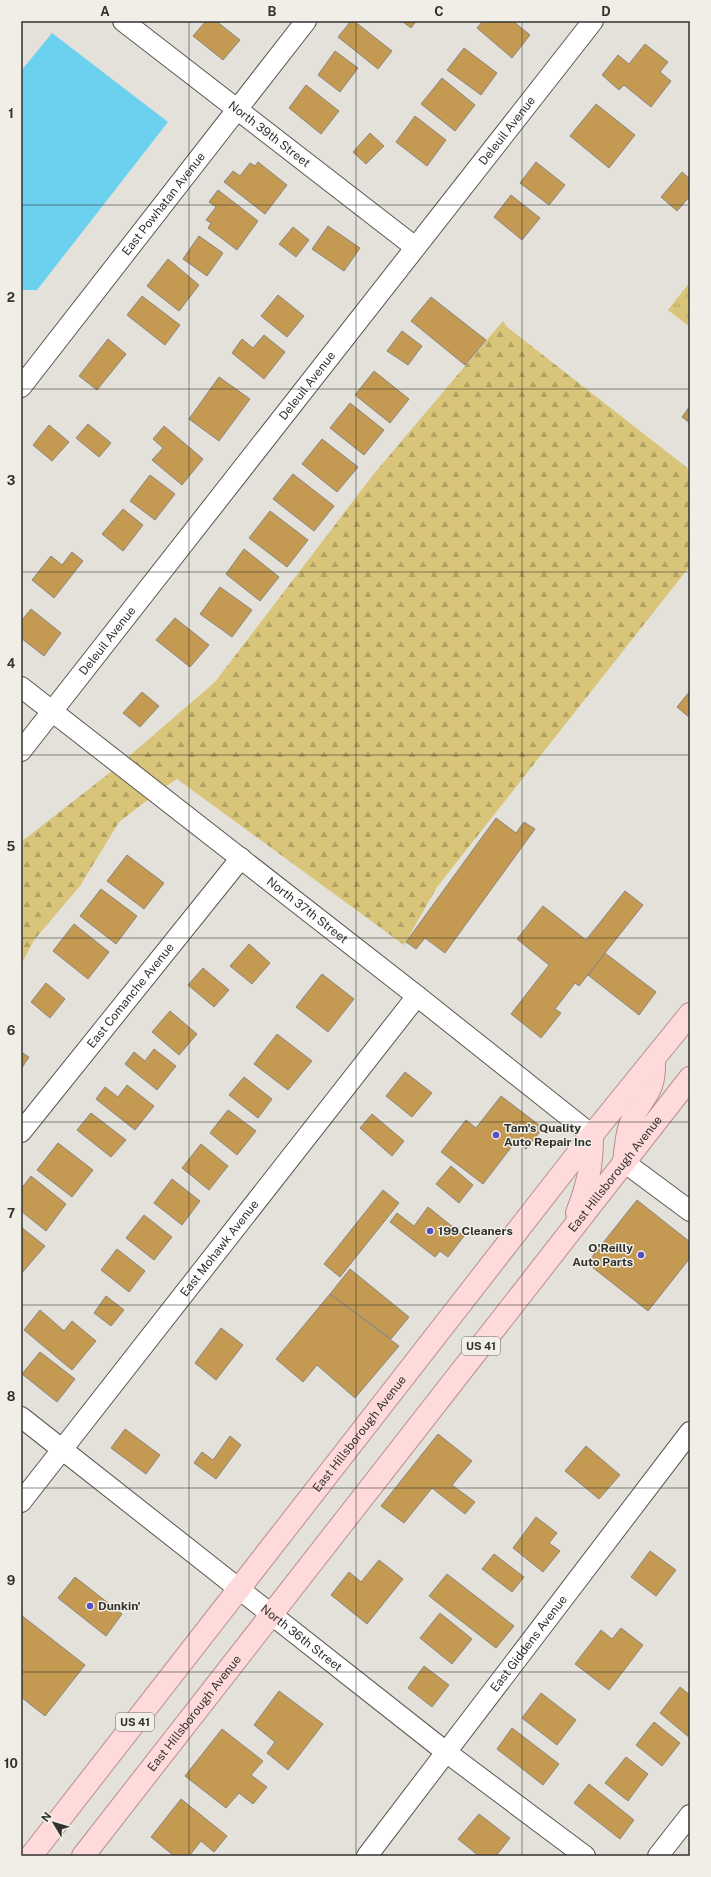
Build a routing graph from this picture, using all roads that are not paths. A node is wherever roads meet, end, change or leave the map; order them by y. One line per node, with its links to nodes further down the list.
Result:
1 (123, 21): 4 (street, North 39th Street)
2 (306, 21): 4 (street, East Powhatan Avenue)
3 (593, 21): 5 (street, Deleuil Avenue)
4 (238, 110): 5 (street, North 39th Street); 6 (street, East Powhatan Avenue)
5 (415, 247): 8 (street, Deleuil Avenue)
6 (21, 387)
7 (21, 687): 8 (street, North 37th Street)
8 (52, 712): 9 (street, Deleuil Avenue); 10 (street, North 37th Street)
9 (21, 751)
10 (241, 858): 11 (street, North 37th Street); 15 (street, East Comanche Avenue)
11 (417, 996): 16 (street, North 37th Street); 22 (street, East Mohawk Avenue)
12 (690, 1014): 13 (main road, East Hillsborough Avenue / US 41)
13 (654, 1061): 16 (main road, East Hillsborough Avenue / US 41); 17 (main road)
14 (690, 1078): 17 (main road, East Hillsborough Avenue / US 41)
15 (21, 1132)
16 (592, 1136): 19 (main road); 24 (main road, East Hillsborough Avenue / US 41)
17 (624, 1162): 18 (street); 19 (main road, East Hillsborough Avenue / US 41)
18 (690, 1211)
19 (571, 1231): 25 (main road, East Hillsborough Avenue / US 41)
20 (21, 1417): 22 (street, North 36th Street)
21 (690, 1432): 26 (street, East Giddens Avenue)
22 (63, 1449): 23 (street, East Mohawk Avenue); 24 (street, North 36th Street)
23 (21, 1502)
24 (239, 1589): 25 (street, North 36th Street); 28 (main road, East Hillsborough Avenue / US 41)
25 (272, 1614): 26 (street, North 36th Street); 29 (main road, East Hillsborough Avenue / US 41)
26 (446, 1752): 30 (street, East Giddens Avenue); 31 (street, North 36th Street)
27 (690, 1814): 32 (street)
28 (31, 1856)
29 (83, 1856)
30 (367, 1856)
31 (585, 1856)
32 (658, 1856)

